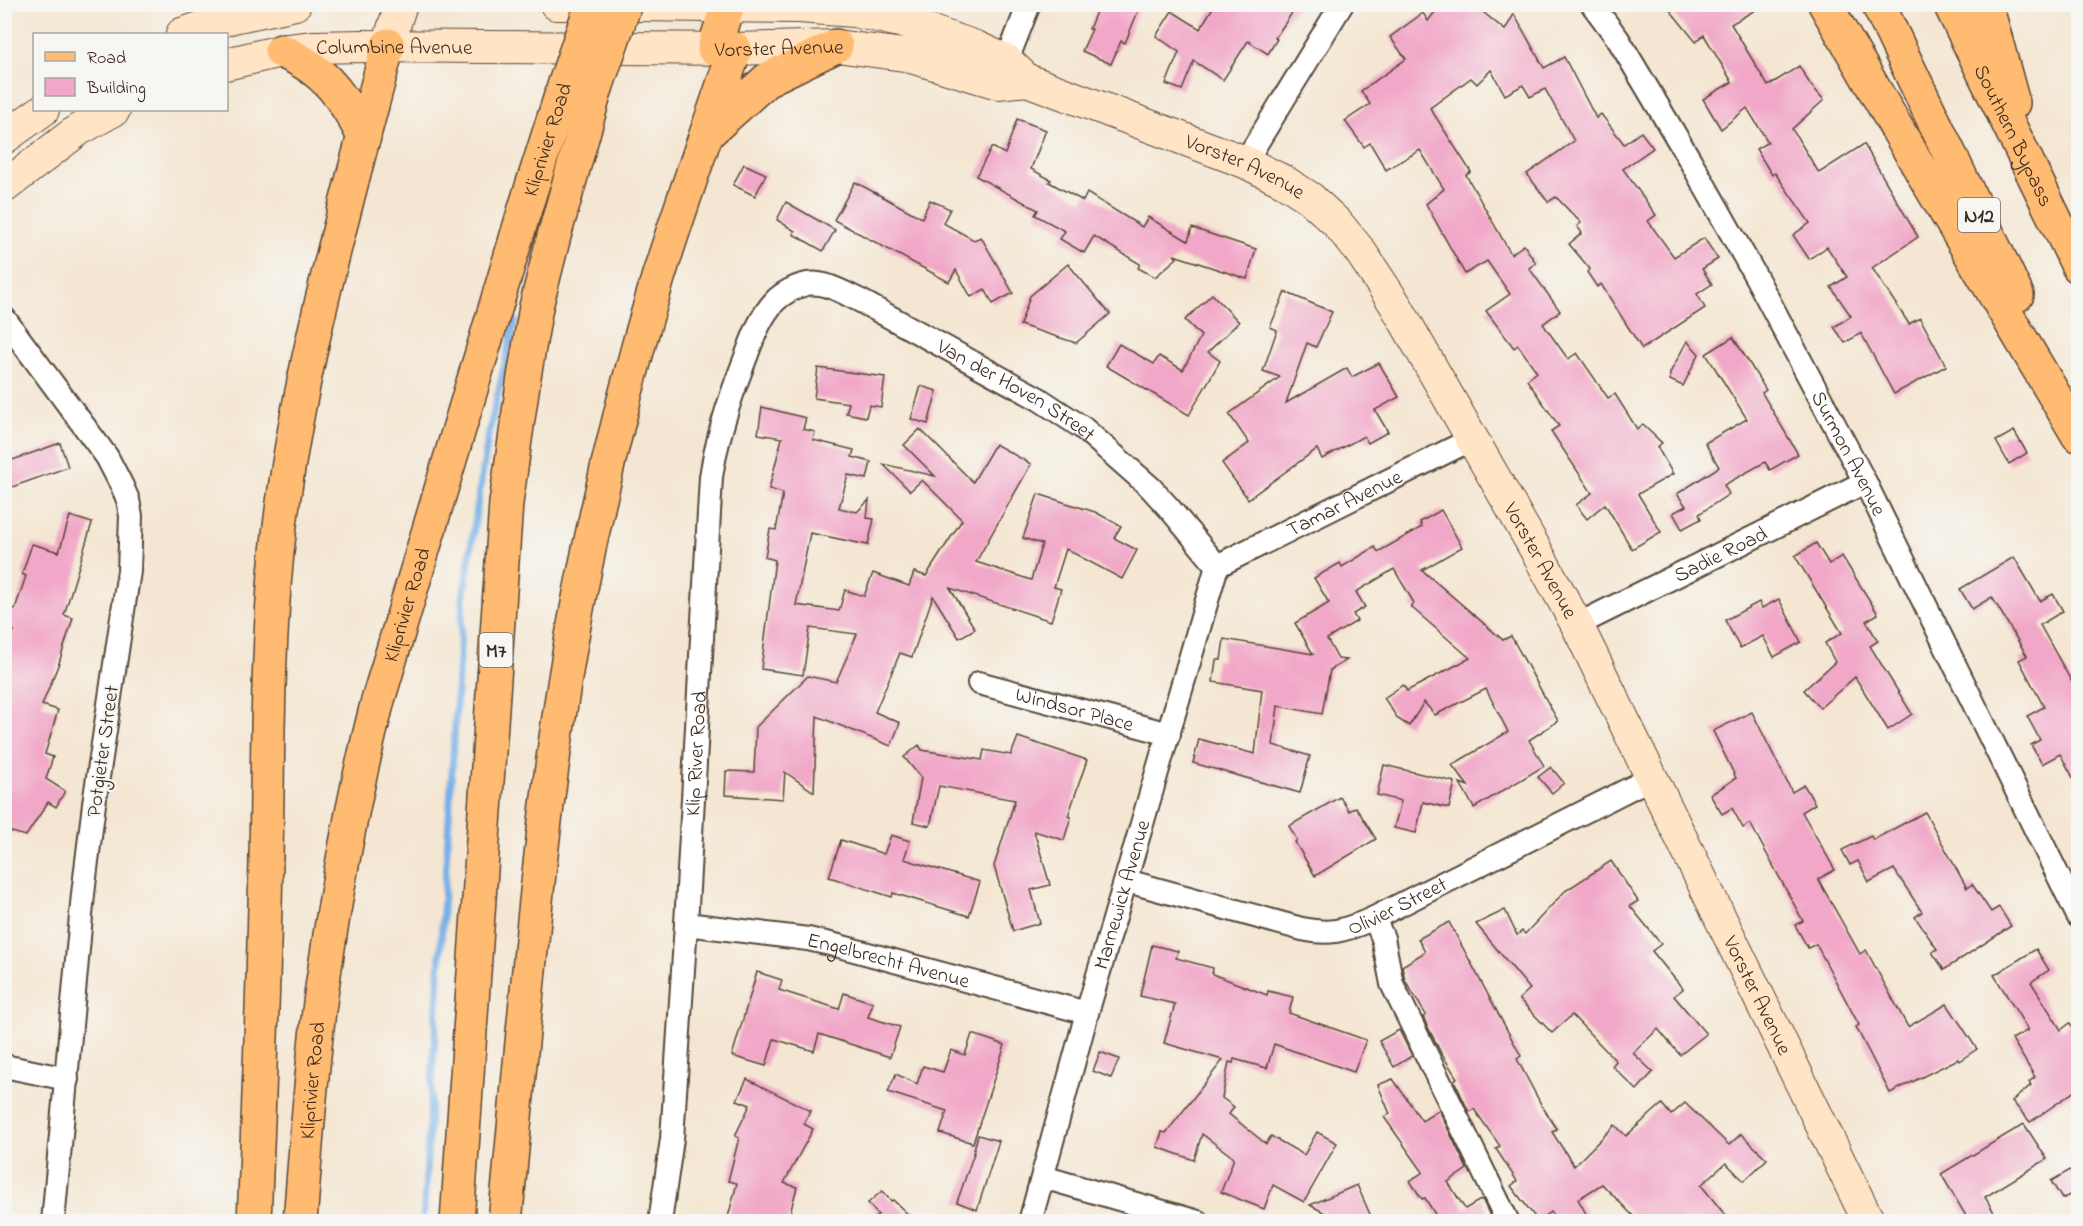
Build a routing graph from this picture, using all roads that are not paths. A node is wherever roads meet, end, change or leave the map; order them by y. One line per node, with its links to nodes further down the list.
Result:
1 (295, 4): 14 (main road)
2 (400, 4): 15 (main road)
3 (556, 4): 11 (main road)
4 (1029, 4): 21 (street)
5 (1342, 4): 29 (street)
6 (1592, 4): 37 (street, Surmon Avenue)
7 (1825, 4): 35 (main road)
8 (1878, 4): 34 (main road, N12)
9 (1950, 4): 28 (main road, Southern Bypass)
10 (1984, 4): 28 (main road)
11 (610, 5): 12 (main road, Vorster Avenue); 22 (main road, Kliprivier Road / M7, bridge)
12 (740, 5): 13 (main road, Vorster Avenue); 18 (main road)
13 (850, 8): 21 (main road, Vorster Avenue)
14 (185, 33)
15 (388, 45): 17 (main road, Columbine Avenue); 19 (main road, Columbine Avenue); 25 (main road)
16 (836, 46): 18 (main road, Vorster Avenue); 21 (main road, Vorster Avenue); 26 (main road)
17 (564, 47): 18 (main road, Vorster Avenue)
18 (725, 49): 26 (main road)
19 (281, 51): 20 (main road, Columbine Avenue); 25 (main road)
20 (228, 64)
21 (1010, 75): 29 (main road, Vorster Avenue)
22 (581, 86): 53 (main road, Kliprivier Road / M7); 54 (main road, Kliprivier Road / M7)
23 (112, 111): 30 (main road)
24 (26, 117): 27 (main road)
25 (363, 137): 52 (main road)
26 (705, 137): 55 (main road)
27 (4, 138)
28 (2020, 147): 31 (main road, Southern Bypass)
29 (1245, 162): 36 (main road, Vorster Avenue)
30 (4, 187)
31 (2079, 266)
32 (777, 299): 38 (street, Van der Hoven Street); 46 (street, Klip River Road)
33 (4, 318): 49 (street, Potgieter Street)
34 (2079, 426)
35 (2079, 435)
36 (1472, 439): 38 (street, Tamar Avenue); 39 (main road, Vorster Avenue)
37 (1865, 482): 39 (street, Sadie Road); 44 (street, Surmon Avenue)
38 (1217, 566): 41 (street, Marnewick Avenue)
39 (1576, 625): 42 (main road, Vorster Avenue)
40 (979, 683): 41 (street, Windsor Place)
41 (1169, 735): 43 (street, Marnewick Avenue)
42 (1651, 778): 45 (street, Olivier Street); 60 (main road, Vorster Avenue)
43 (1127, 880): 45 (street, Olivier Street); 47 (street, Marnewick Avenue)
44 (2079, 916)
45 (1374, 918): 59 (street)
46 (686, 924): 47 (street, Engelbrecht Avenue); 56 (street, Klip River Road)
47 (1087, 1013): 50 (street, Marnewick Avenue)
48 (4, 1066): 49 (street)
49 (67, 1079): 51 (street, Potgieter Street)
50 (1043, 1177): 57 (street, Marnewick Avenue); 58 (street)
51 (53, 1221)
52 (254, 1221)
53 (300, 1221)
54 (457, 1221)
55 (505, 1221)
56 (660, 1221)
57 (1030, 1221)
58 (1198, 1221)
59 (1508, 1221)
60 (1869, 1221)

